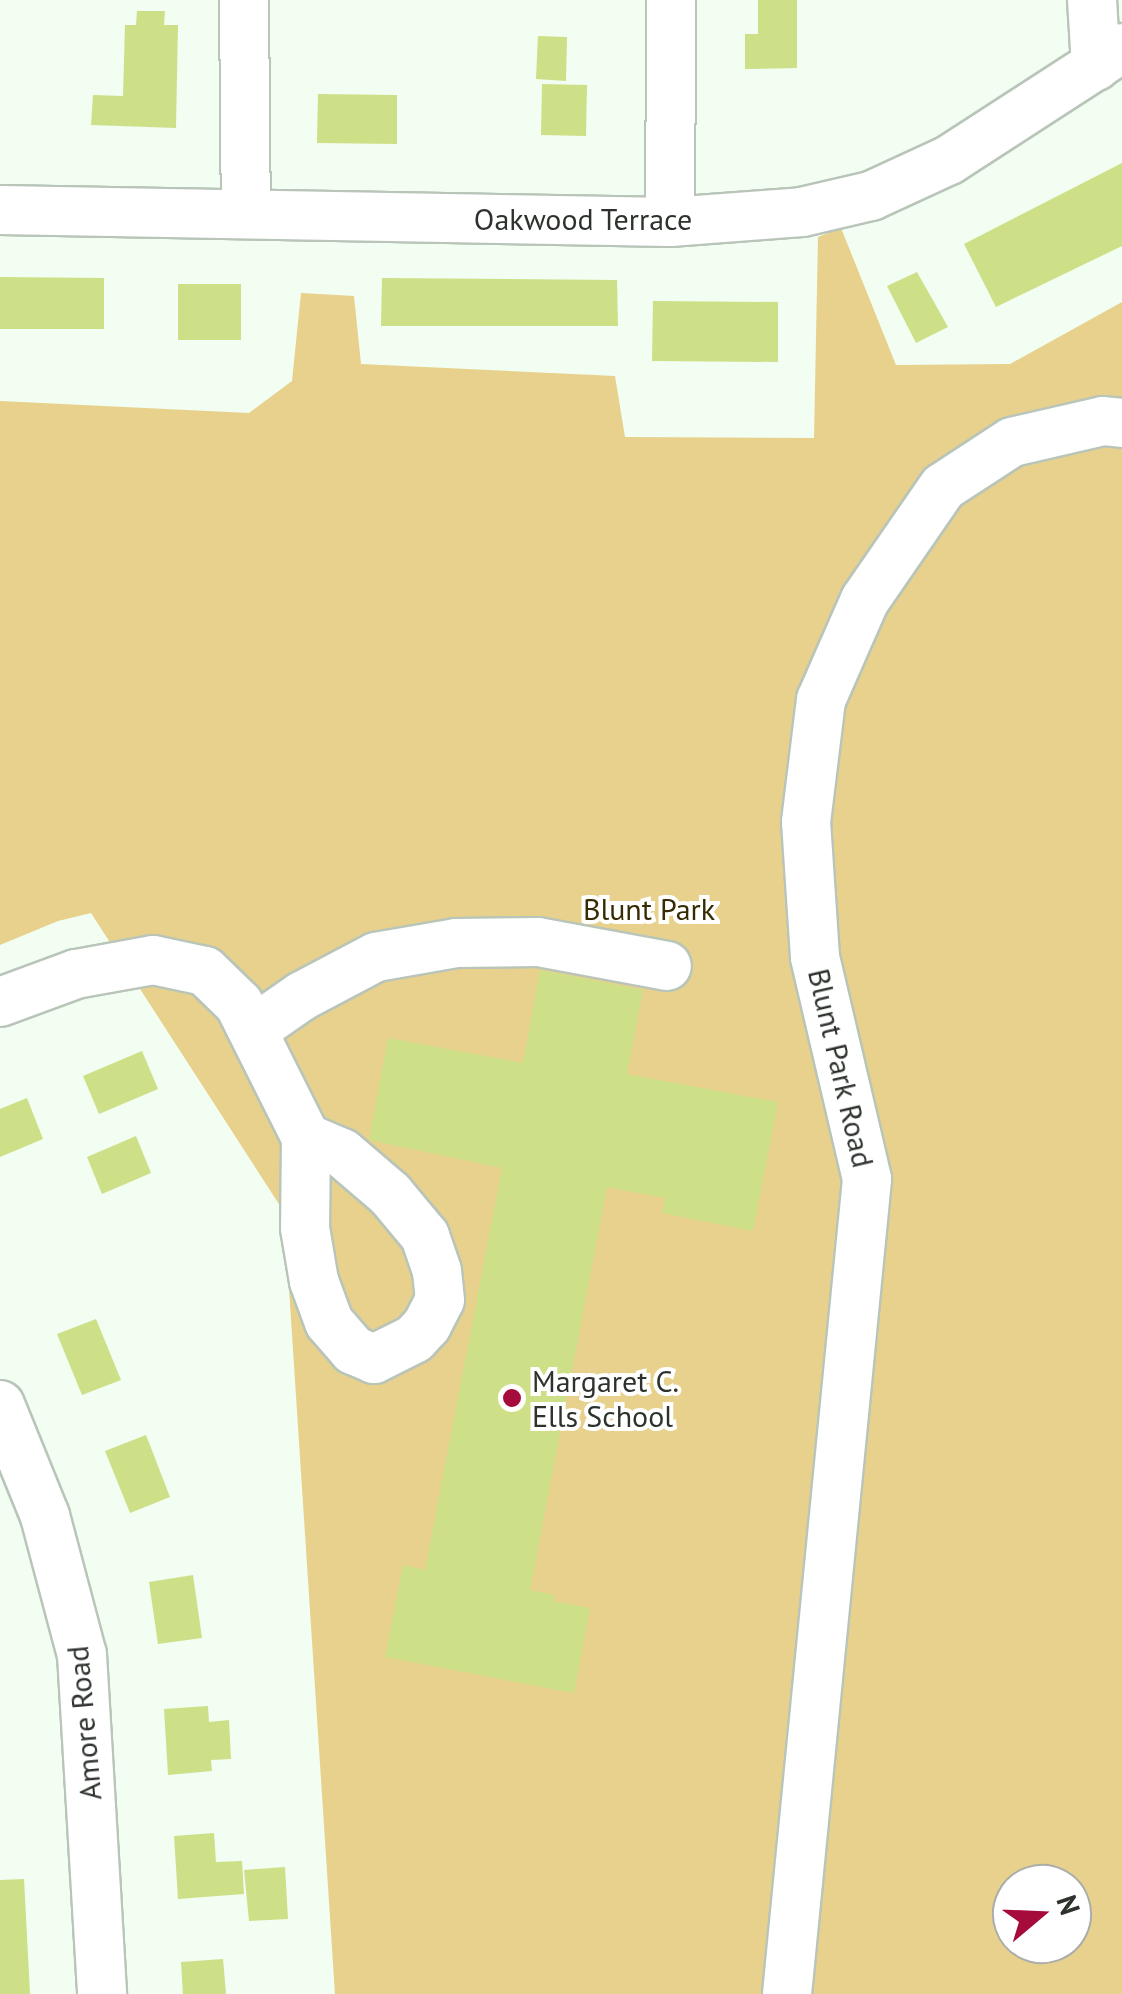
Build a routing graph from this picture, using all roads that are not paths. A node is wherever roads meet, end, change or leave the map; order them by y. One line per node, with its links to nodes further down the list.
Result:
1 (244, 0): 6 (street)
2 (671, 0): 7 (street)
3 (1092, 0): 4 (street)
4 (1109, 57): 7 (street, Oakwood Terrace)
5 (0, 210): 6 (street, Oakwood Terrace)
6 (246, 211): 7 (street, Oakwood Terrace)
7 (670, 222)
8 (1122, 423): 15 (street, Blunt Park Road)
9 (667, 966): 11 (street)
10 (0, 1002): 11 (street)
11 (253, 1030): 12 (street)
12 (306, 1138)
13 (0, 1405): 14 (street, Amore Road)
14 (102, 1994)
15 (786, 1994)

